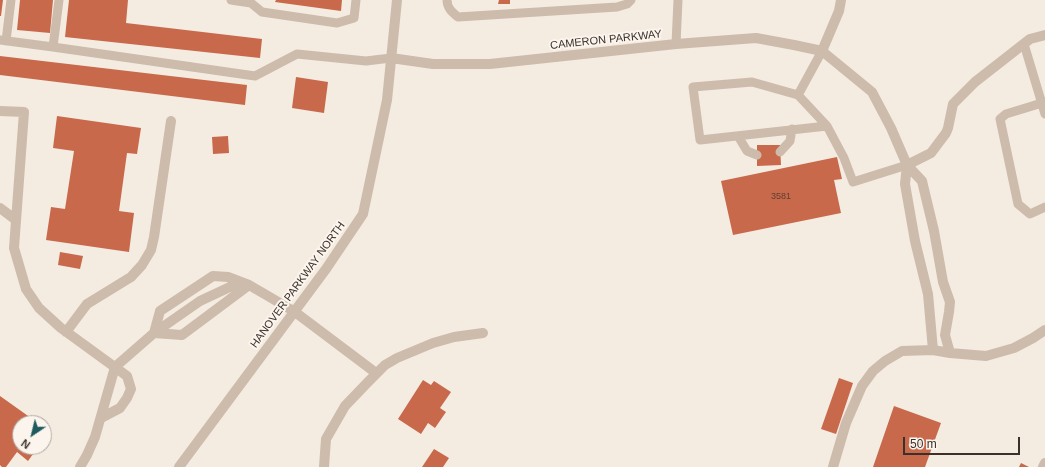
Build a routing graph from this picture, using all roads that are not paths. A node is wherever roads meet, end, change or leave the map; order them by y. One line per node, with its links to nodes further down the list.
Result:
1 (11, 0): 11 (lane)
2 (59, 0): 14 (lane)
3 (231, 0): 4 (lane)
4 (356, 0)
5 (397, 0): 16 (street, HANOVER PARKWAY NORTH)
6 (447, 0): 7 (lane)
7 (631, 0)
8 (678, 0): 12 (lane)
9 (842, 0): 15 (street)
10 (1045, 35): 13 (street)
11 (3, 41): 14 (lane)
12 (676, 44): 15 (street, CAMERON PARKWAY); 16 (street, CAMERON PARKWAY)
13 (1024, 44): 18 (lane); 27 (street)
14 (53, 47): 16 (lane)
15 (822, 51): 17 (lane); 27 (street, CAMERON PARKWAY)
16 (392, 58): 36 (street, HANOVER PARKWAY NORTH)
17 (798, 94): 22 (lane); 24 (lane)
18 (1043, 103): 20 (lane); 28 (lane)
19 (0, 111): 30 (street)
20 (1045, 114)
21 (171, 121): 38 (street)
22 (827, 126): 23 (lane); 27 (lane)
23 (792, 130): 24 (lane); 25 (lane)
24 (738, 136): 26 (lane)
25 (780, 152)
26 (757, 155)
27 (907, 165): 31 (street); 33 (street)
28 (1045, 207)
29 (0, 208): 30 (street)
30 (16, 220): 38 (street)
31 (943, 282): 33 (street); 42 (street)
32 (248, 286): 34 (street); 35 (street); 36 (street); 39 (street)
33 (926, 286): 41 (street)
34 (192, 290): 35 (street); 39 (street)
35 (200, 301): 39 (street)
36 (295, 312): 44 (street); 48 (street, HANOVER PARKWAY NORTH)
37 (1045, 330): 42 (street)
38 (66, 332): 43 (street)
39 (154, 333): 43 (street)
40 (482, 333): 44 (street)
41 (933, 350): 42 (street); 50 (street)
42 (950, 353)
43 (114, 368): 45 (street); 45 (street)
44 (376, 374): 49 (street)
45 (101, 418): 47 (street)
46 (1045, 463): 51 (street)
47 (80, 467)
48 (179, 467)
49 (324, 467)
50 (833, 467)
51 (1043, 467)

